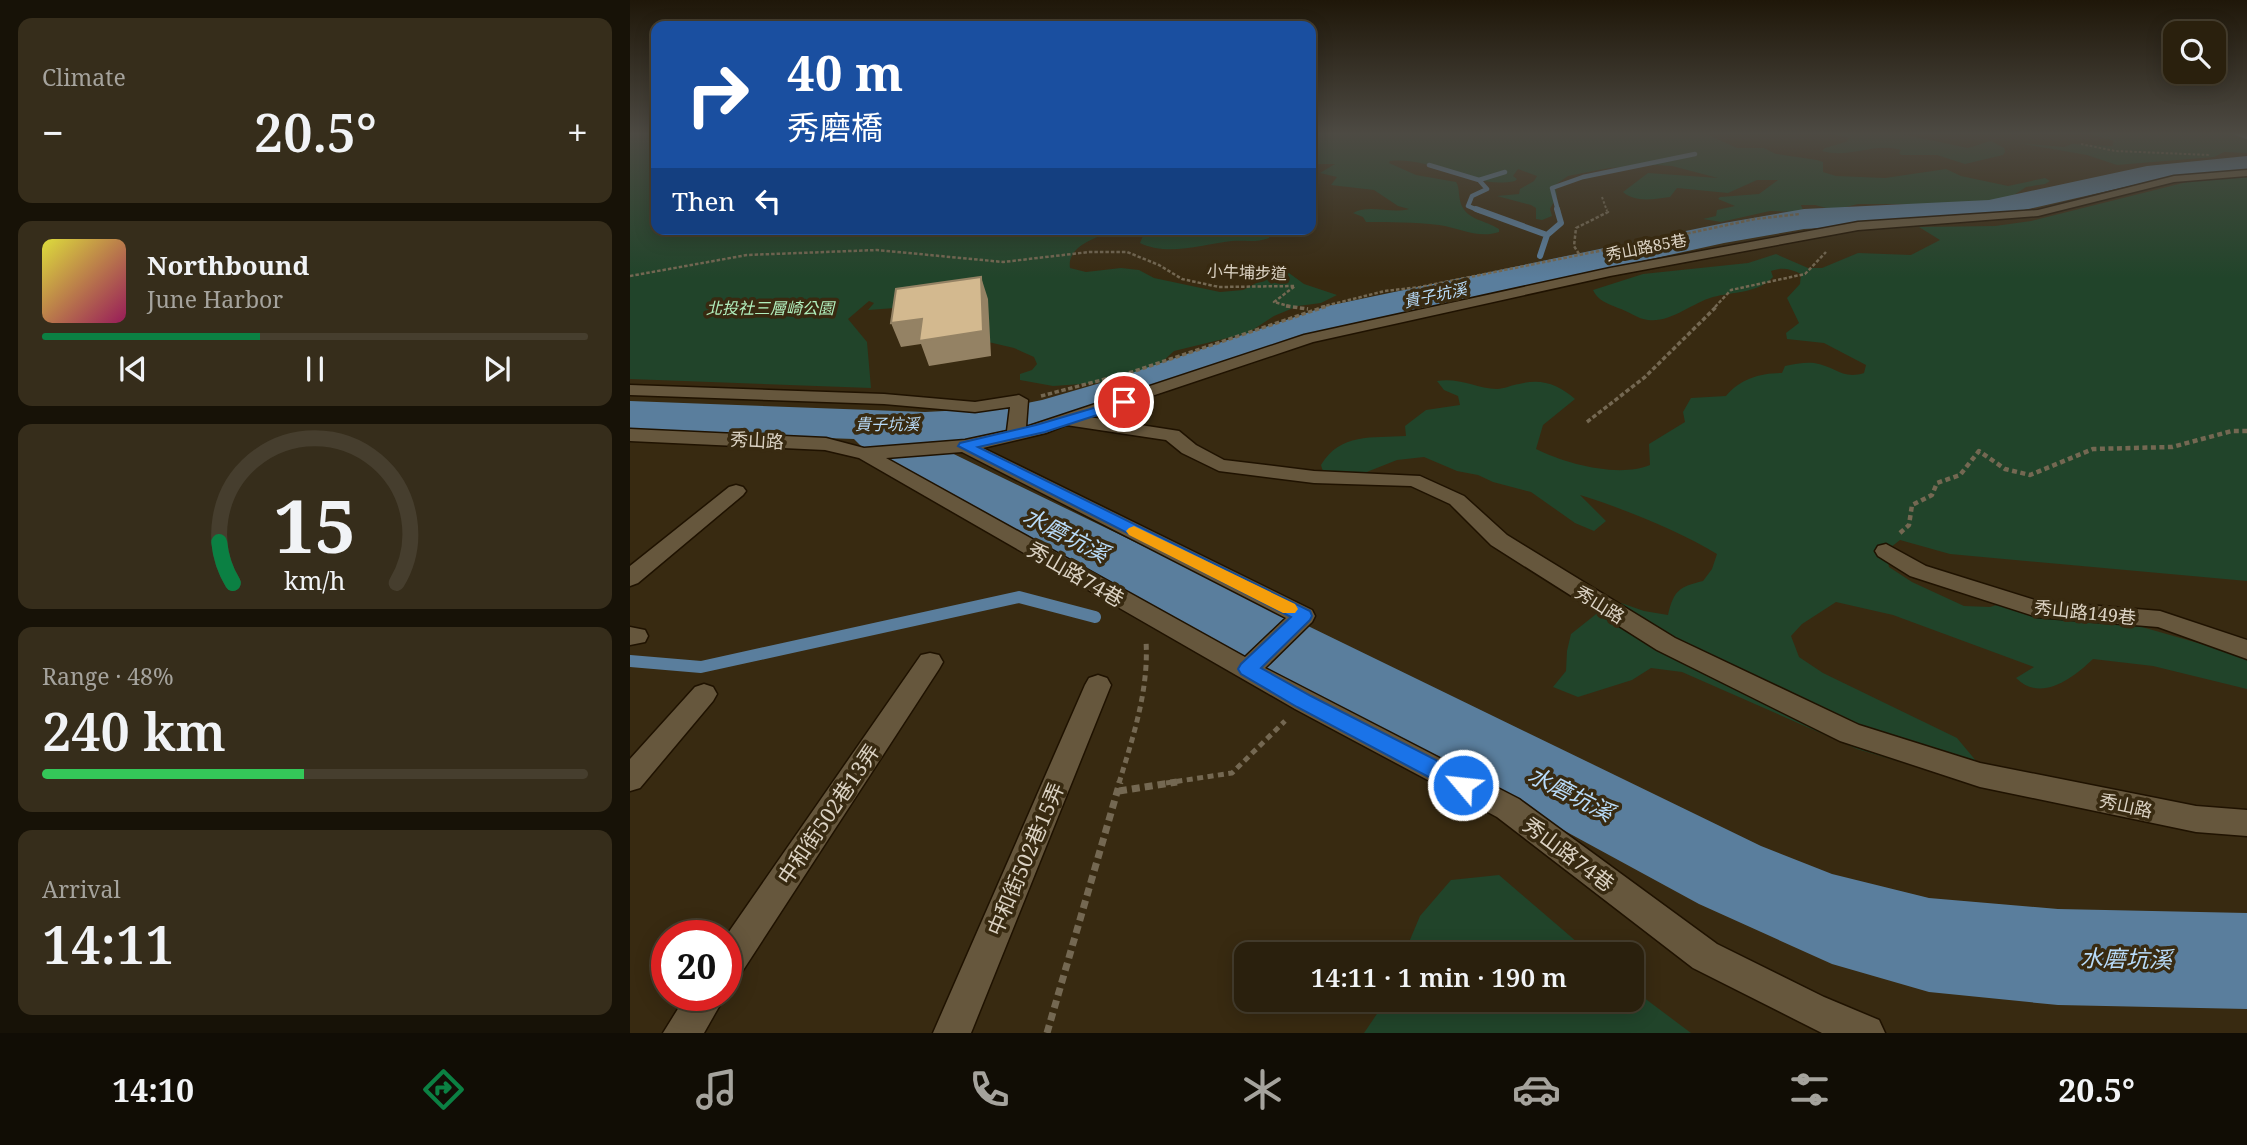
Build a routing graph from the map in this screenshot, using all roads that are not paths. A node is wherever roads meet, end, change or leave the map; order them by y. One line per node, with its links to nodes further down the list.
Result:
1 (2165, 181): 3 (street, 秀山路85巷)
2 (630, 390): 4 (street)
3 (1064, 419): 4 (street, 秀山路); 17 (street, 秀山路)
4 (1016, 434): 6 (street, 秀山路)
5 (630, 435): 7 (street, 秀山路)
6 (965, 446): 7 (street, 秀山路); 13 (street)
7 (873, 453): 13 (street, 秀山路74巷)
8 (736, 491): 10 (street)
9 (1886, 551): 11 (street, 秀山路149巷)
10 (630, 578)
11 (2247, 650)
12 (930, 662): 18 (street, 中和街502巷13弄)
13 (1248, 669): 22 (street, 秀山路74巷)
14 (1098, 685): 21 (street, 中和街502巷15弄)
15 (704, 694): 16 (street)
16 (630, 779)
17 (2247, 823)
18 (742, 942)
19 (697, 1011): 20 (street)
20 (682, 1033)
21 (952, 1033)
22 (1866, 1033)

